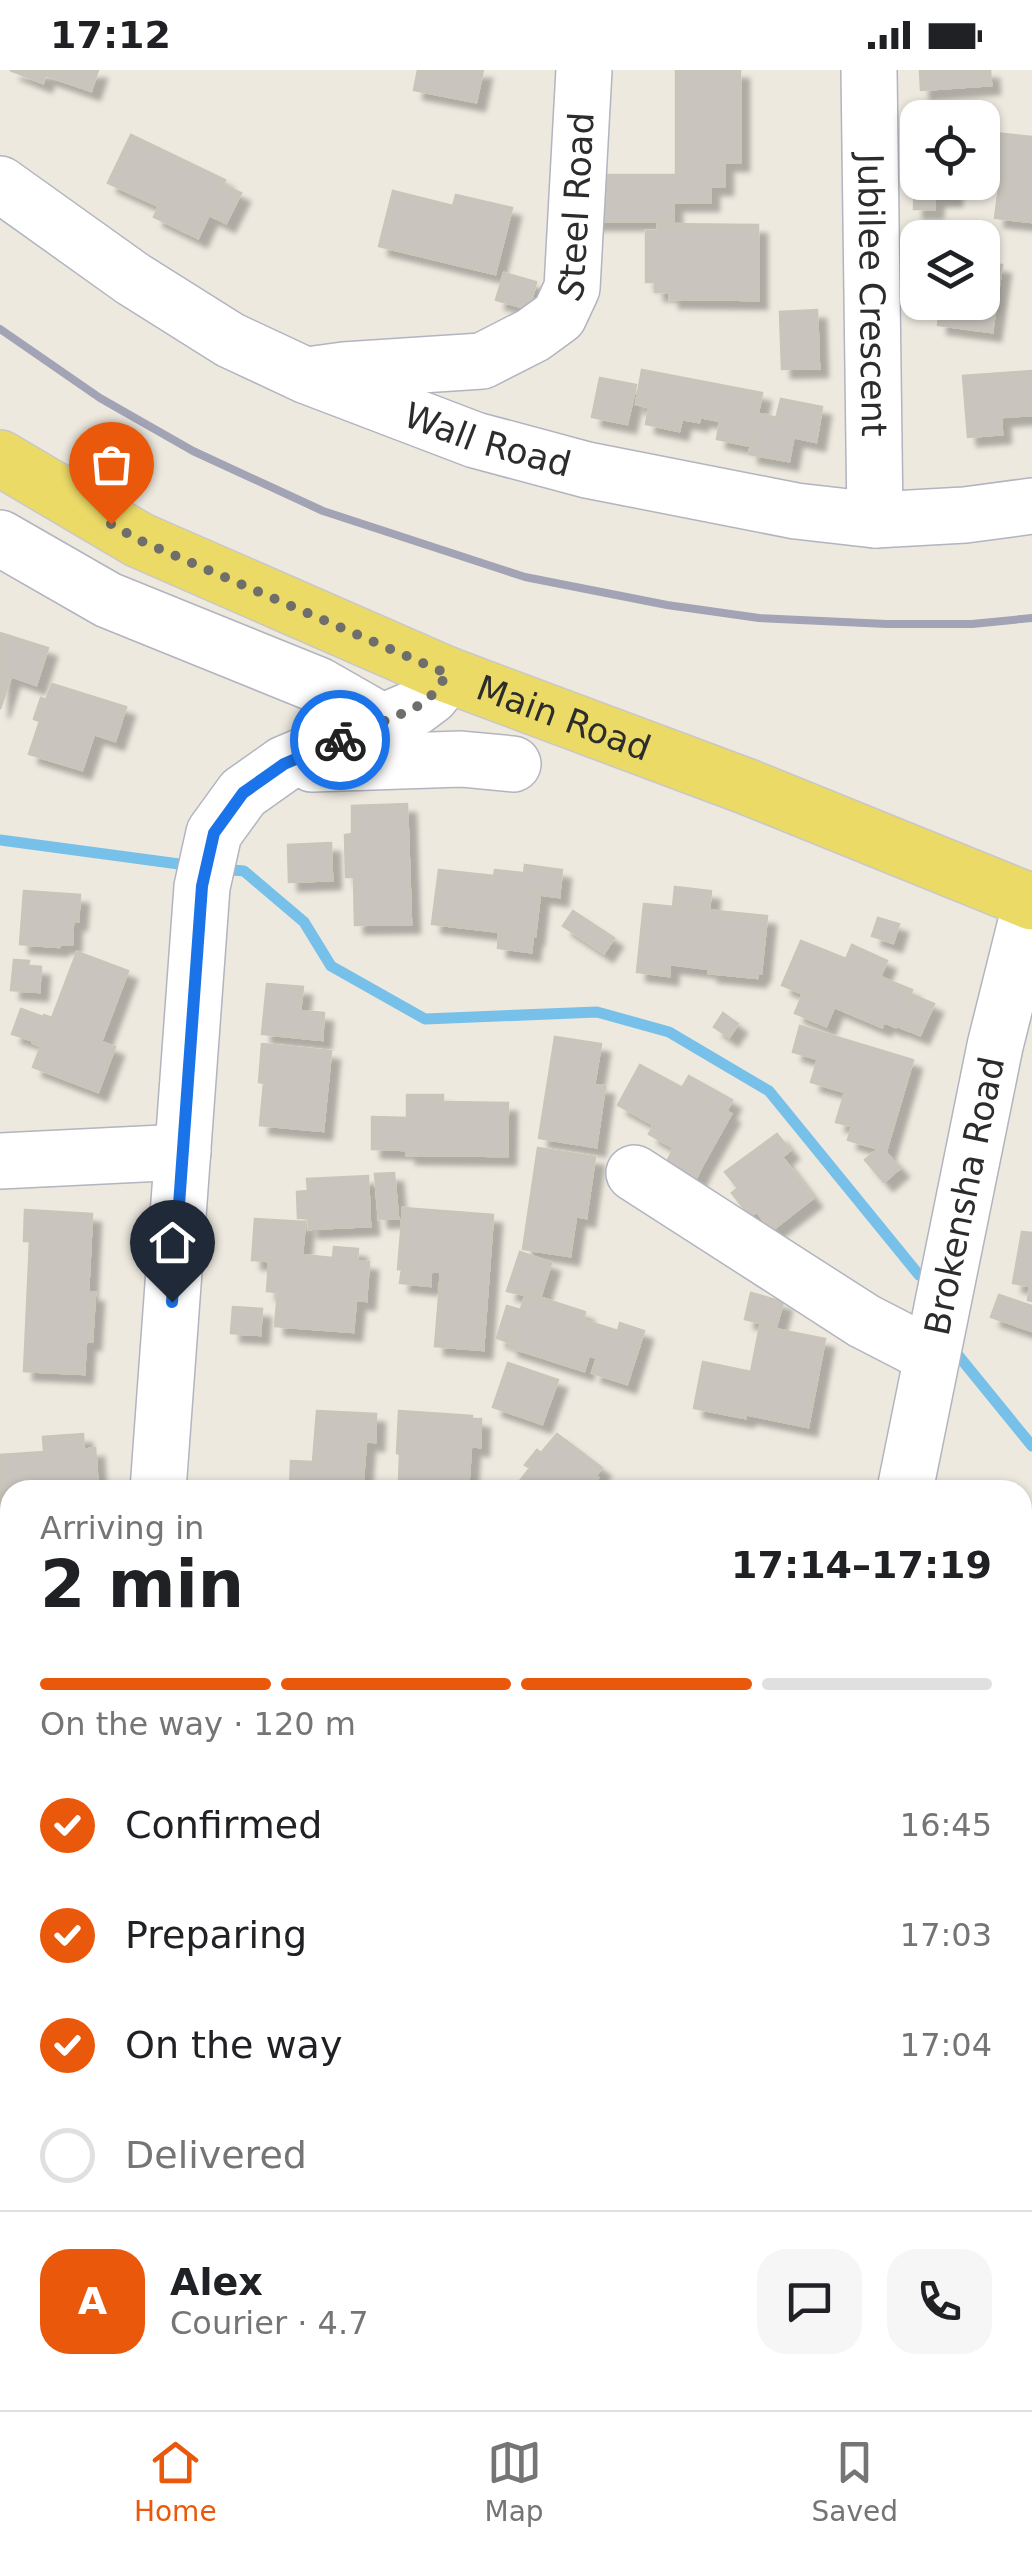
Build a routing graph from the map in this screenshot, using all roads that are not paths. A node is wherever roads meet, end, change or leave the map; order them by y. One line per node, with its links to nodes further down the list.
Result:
1 (584, 70): 4 (street, Steel Road)
2 (869, 70): 9 (street, Jubilee Crescent)
3 (0, 184): 5 (street, Wall Road)
4 (482, 360): 5 (street, Steel Road); 6 (street)
5 (307, 376): 6 (street, Wall Road)
6 (474, 440): 9 (street, Wall Road)
7 (0, 458): 11 (main road, Main Road)
8 (1032, 506): 9 (street, Wall Road)
9 (875, 520)
10 (0, 538): 12 (street)
11 (448, 674): 12 (street); 15 (main road, Main Road)
12 (381, 721): 13 (street)
13 (284, 764): 14 (street); 16 (street)
14 (513, 764)
15 (1032, 902): 19 (street, Brokensha Road)
16 (183, 1152): 17 (street); 20 (street)
17 (0, 1160)
18 (634, 1173): 19 (street)
19 (932, 1356): 21 (street, Brokensha Road)
20 (159, 1480)
21 (906, 1480)

